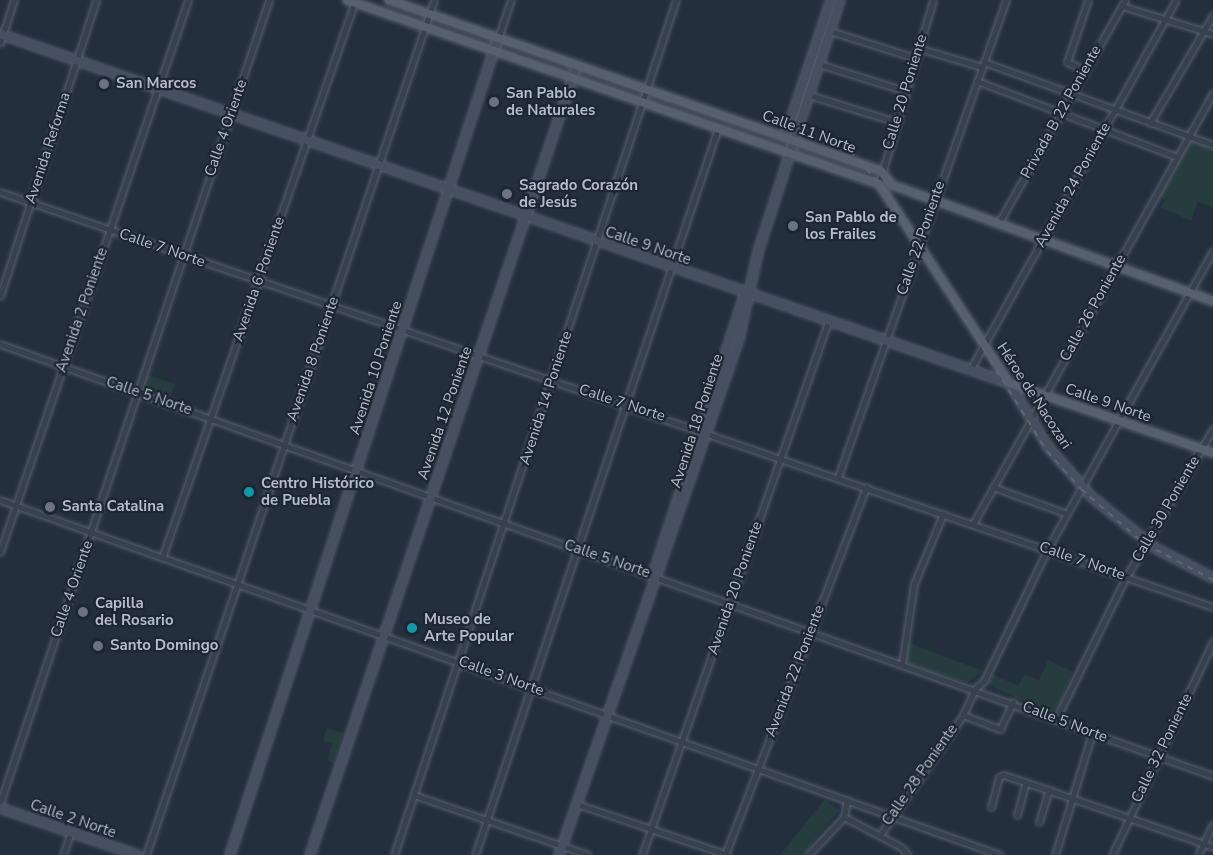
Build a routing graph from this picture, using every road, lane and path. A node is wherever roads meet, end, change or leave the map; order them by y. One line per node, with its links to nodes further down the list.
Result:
1 (14, 0): 24 (street)
2 (96, 0): 29 (street, Avenida Reforma)
3 (188, 0): 37 (street, Avenida 2 Poniente)
4 (269, 0): 45 (street, Calle 4 Oriente)
5 (389, 0): 17 (main road, Calle 11 Norte)
6 (434, 0): 17 (street, Avenida 8 Poniente)
7 (511, 0): 25 (street, Avenida 10 Poniente)
8 (676, 0): 36 (street, Avenida 14 Poniente)
9 (831, 0): 51 (street)
10 (840, 0): 21 (street, Avenida 18 Poniente)
11 (933, 0): 26 (street, Calle 20 Poniente)
12 (1006, 0): 32 (street, Calle 22 Poniente)
13 (1088, 0): 33 (street)
14 (1176, 0): 19 (street, Avenida 24 Poniente)
15 (352, 1): 20 (main road, Calle 11 Norte); 53 (street, Avenida 6 Poniente)
16 (1123, 3): 19 (street); 33 (street, Privada B 22 Poniente)
17 (429, 14): 20 (street, Avenida 8 Poniente); 25 (main road, Calle 11 Norte)
18 (1213, 15): 22 (street)
19 (1165, 19): 22 (street); 43 (street, Avenida 24 Poniente)
20 (425, 27): 27 (main road, Calle 11 Norte); 57 (street, Avenida 8 Poniente)
21 (830, 31): 28 (street); 30 (street, Avenida 18 Poniente)
22 (1204, 31): 23 (street); 47 (street)
23 (1213, 34)
24 (1, 37): 29 (street, Calle 9 Norte)
25 (498, 38): 27 (street, Avenida 10 Poniente); 31 (main road, Calle 11 Norte)
26 (918, 48): 28 (street, Calle 20 Poniente); 32 (street)
27 (494, 51): 34 (main road, Calle 11 Norte); 60 (street, Avenida 10 Poniente)
28 (915, 58): 38 (street, Calle 20 Poniente)
29 (76, 61): 37 (street, Calle 9 Norte); 63 (street, Avenida Reforma)
30 (819, 64): 38 (street); 41 (street, Avenida 18 Poniente)
31 (577, 65): 34 (street, Avenida 12 Poniente); 36 (main road, Calle 11 Norte)
32 (983, 65): 35 (street, Calle 22 Poniente); 40 (street)
33 (1085, 70): 40 (street, Privada B 22 Poniente)
34 (572, 78): 42 (main road, Calle 11 Norte); 64 (street, Avenida 12 Poniente)
35 (977, 81): 44 (street); 62 (street, Calle 22 Poniente)
36 (646, 89): 42 (street, Avenida 14 Poniente); 51 (main road, Calle 11 Norte)
37 (157, 90): 45 (street, Calle 9 Norte); 66 (street, Avenida 2 Poniente)
38 (905, 91): 46 (street, Calle 20 Poniente)
39 (1213, 92): 50 (street, Calle 26 Poniente)
40 (1071, 94): 43 (street); 44 (street, Privada B 22 Poniente)
41 (809, 96): 46 (street); 52 (street, Avenida 18 Poniente)
42 (642, 102): 49 (main road, Calle 11 Norte); 68 (street, Avenida 14 Poniente)
43 (1115, 109): 47 (street); 48 (street, Avenida 24 Poniente)
44 (1062, 112): 48 (street); 65 (street, Privada B 22 Poniente)
45 (230, 116): 53 (street, Calle 9 Norte); 71 (street, Calle 4 Oriente)
46 (896, 122): 58 (street, Calle 20 Poniente)
47 (1150, 123): 50 (street)
48 (1105, 127): 56 (street); 67 (street, Avenida 24 Poniente)
49 (718, 128): 55 (main road, Calle 11 Norte); 72 (street)
50 (1189, 135): 54 (street); 56 (street, Calle 26 Poniente)
51 (785, 137): 52 (main road, Calle 11 Norte)
52 (795, 141): 55 (street, Avenida 18 Poniente); 58 (main road, Calle 11 Norte)
53 (306, 142): 57 (street, Calle 9 Norte); 74 (street, Avenida 6 Poniente)
54 (1213, 145)
55 (791, 153): 59 (main road, Calle 11 Norte); 76 (street, Avenida 18 Poniente)
56 (1177, 157): 73 (street, Calle 26 Poniente)
57 (378, 167): 60 (street, Calle 9 Norte); 79 (street, Avenida 8 Poniente)
58 (881, 171): 59 (street, Calle 20 Poniente); 62 (main road, Calle 11 Norte)
59 (879, 184): 69 (main road, Héroe de Nacozari)
60 (448, 191): 64 (street, Calle 9 Norte); 81 (street, Avenida 10 Poniente)
61 (0, 192): 63 (street, Calle 7 Norte)
62 (934, 201): 65 (main road, Calle 11 Norte); 69 (street, Calle 22 Poniente)
63 (30, 203): 66 (street, Calle 7 Norte); 77 (street, Avenida Reforma)
64 (525, 218): 68 (street, Calle 9 Norte); 85 (street, Avenida 12 Poniente)
65 (998, 224): 67 (main road, Calle 11 Norte)
66 (109, 230): 71 (street, Calle 7 Norte); 86 (street, Avenida 2 Poniente)
67 (1042, 240): 73 (main road, Calle 11 Norte); 83 (street, Avenida 24 Poniente)
68 (598, 243): 72 (street, Calle 9 Norte); 88 (street, Avenida 14 Poniente)
69 (920, 243): 82 (street, Calle 22 Poniente); 83 (main road, Héroe de Nacozari)
70 (1213, 251): 75 (street)
71 (184, 255): 74 (street, Calle 7 Norte); 90 (street, Calle 4 Oriente)
72 (672, 268): 76 (street, Calle 9 Norte); 92 (street)
73 (1116, 268): 75 (main road, Calle 11 Norte); 91 (street, Calle 26 Poniente)
74 (258, 281): 79 (street, Calle 7 Norte); 93 (street, Avenida 6 Poniente)
75 (1190, 293): 78 (main road, Calle 11 Norte); 95 (street)
76 (748, 294): 80 (street, Calle 9 Norte); 97 (street, Avenida 18 Poniente)
77 (0, 296)
78 (1213, 301)
79 (331, 306): 81 (street, Calle 7 Norte); 98 (street, Avenida 8 Poniente)
80 (828, 322): 82 (street, Calle 9 Norte); 101 (street, Avenida 20 Poniente)
81 (402, 330): 85 (street, Calle 7 Norte); 102 (street, Avenida 10 Poniente)
82 (885, 341): 87 (street, Calle 9 Norte); 103 (street, Calle 22 Poniente)
83 (983, 342): 87 (street, Avenida 24 Poniente); 89 (main road, Héroe de Nacozari)
84 (0, 344): 86 (street, Calle 5 Norte)
85 (478, 356): 88 (street, Calle 7 Norte); 107 (street, Avenida 12 Poniente)
86 (63, 366): 90 (street, Calle 5 Norte); 109 (street, Avenida 2 Poniente)
87 (970, 370): 89 (street, Calle 9 Norte)
88 (552, 381): 92 (street, Calle 7 Norte); 112 (street, Avenida 14 Poniente)
89 (1009, 384): 91 (main road, Calle 9 Norte); 94 (street, Héroe de Nacozari)
90 (138, 392): 93 (street, Calle 5 Norte); 114 (street, Calle 4 Oriente)
91 (1044, 395): 94 (street, Calle 26 Poniente); 95 (main road, Calle 9 Norte)
92 (628, 404): 97 (street, Calle 7 Norte); 116 (street)
93 (211, 418): 98 (street, Calle 5 Norte); 119 (street, Avenida 6 Poniente)
94 (1031, 420): 105 (street, Calle 26 Poniente); 106 (street, Héroe de Nacozari)
95 (1118, 421): 99 (main road, Calle 9 Norte); 106 (street)
96 (1213, 429): 99 (street, Calle 30 Poniente)
97 (705, 431): 101 (street, Calle 7 Norte); 120 (street, Avenida 18 Poniente)
98 (284, 444): 102 (street, Calle 5 Norte); 123 (street, Avenida 8 Poniente)
99 (1201, 449): 100 (main road, Calle 9 Norte); 115 (street, Calle 30 Poniente)
100 (1213, 453)
101 (782, 458): 103 (street, Calle 7 Norte); 124 (street, Avenida 20 Poniente)
102 (357, 470): 107 (street, Calle 5 Norte); 126 (street, Avenida 10 Poniente)
103 (838, 477): 104 (street, Calle 7 Norte)
104 (866, 487): 110 (street, Calle 7 Norte); 127 (street, Avenida 22 Poniente)
105 (993, 487): 111 (street); 113 (street, Calle 26 Poniente)
106 (1082, 487): 111 (street); 115 (street, Héroe de Nacozari)
107 (431, 496): 112 (street, Calle 5 Norte); 128 (street, Avenida 12 Poniente)
108 (0, 500): 109 (street, Calle 3 Norte)
109 (16, 506): 114 (street, Calle 3 Norte); 118 (street, Avenida 2 Poniente)
110 (943, 513): 113 (street, Calle 7 Norte); 131 (street)
111 (1067, 514): 117 (street)
112 (505, 522): 116 (street, Calle 5 Norte); 130 (street, Avenida 14 Poniente)
113 (973, 524): 117 (street, Calle 7 Norte)
114 (91, 532): 119 (street, Calle 3 Norte); 148 (street, Calle 4 Oriente)
115 (1147, 542): 121 (street, Calle 30 Poniente); 122 (street, Héroe de Nacozari)
116 (580, 549): 120 (street, Calle 5 Norte); 132 (street)
117 (1047, 550): 121 (street, Calle 7 Norte); 133 (street)
118 (0, 552)
119 (162, 558): 123 (street, Calle 3 Norte)
120 (656, 576): 124 (street, Calle 5 Norte); 135 (street, Avenida 18 Poniente)
121 (1126, 577): 125 (street, Calle 7 Norte); 137 (street, Calle 30 Poniente)
122 (1213, 578)
123 (236, 584): 126 (street, Calle 3 Norte); 167 (street, Avenida 8 Poniente)
124 (729, 604): 127 (street, Calle 5 Norte); 139 (street, Avenida 20 Poniente)
125 (1213, 607)
126 (310, 609): 128 (street, Calle 3 Norte); 168 (street, Avenida 10 Poniente)
127 (811, 631): 131 (street, Calle 5 Norte); 141 (street, Avenida 22 Poniente)
128 (384, 634): 130 (street, Calle 3 Norte); 169 (street, Avenida 12 Poniente)
129 (1213, 641): 140 (street, Calle 32 Poniente)
130 (457, 660): 132 (street, Calle 3 Norte); 145 (street, Avenida 14 Poniente)
131 (902, 664): 133 (street, Calle 5 Norte)
132 (532, 687): 135 (street, Calle 3 Norte); 156 (street)
133 (975, 689): 134 (street, Calle 5 Norte); 136 (street)
134 (1013, 702): 136 (street, Calle 28 Poniente); 137 (street, Calle 5 Norte)
135 (609, 715): 139 (street, Calle 3 Norte); 149 (street, Avenida 18 Poniente)
136 (963, 715): 153 (street, Calle 28 Poniente)
137 (1056, 719): 138 (street, Calle 5 Norte)
138 (1092, 733): 140 (street, Calle 5 Norte); 146 (street)
139 (681, 742): 141 (street, Calle 3 Norte); 159 (street, Avenida 20 Poniente)
140 (1159, 758): 142 (street, Calle 5 Norte); 154 (street, Calle 32 Poniente)
141 (757, 768): 147 (street, Calle 3 Norte); 175 (street, Avenida 22 Poniente)
142 (1213, 776)
143 (1026, 782): 144 (street); 150 (street); 152 (street)
144 (1049, 789): 146 (street); 157 (street)
145 (414, 795): 156 (street); 170 (street, Avenida 14 Poniente)
146 (1073, 796): 154 (street); 179 (street)
147 (847, 800): 153 (street, Calle 3 Norte); 155 (street)
148 (0, 803)
149 (577, 804): 159 (street); 163 (street, Avenida 18 Poniente)
150 (991, 807)
151 (0, 808): 160 (street, Calle 2 Norte)
152 (1017, 815)
153 (891, 816): 161 (street, Calle 28 Poniente); 178 (street, Calle 3 Norte)
154 (1129, 816): 162 (street); 180 (street, Calle 32 Poniente)
155 (844, 817): 161 (street); 176 (street)
156 (487, 821): 163 (street); 171 (street)
157 (1039, 822)
158 (1213, 824): 162 (street)
159 (651, 829): 174 (street, Avenida 20 Poniente); 175 (street)
160 (70, 832): 165 (street); 166 (street, Calle 2 Norte)
161 (880, 835): 177 (street)
162 (1204, 844): 164 (street); 181 (street)
163 (562, 846): 172 (street, Avenida 18 Poniente); 173 (street)
164 (1213, 847)
165 (63, 855)
166 (137, 855)
167 (146, 855)
168 (230, 855)
169 (310, 855)
170 (394, 855)
171 (475, 855)
172 (560, 855)
173 (588, 855)
174 (642, 855)
175 (726, 855)
176 (808, 855)
177 (908, 855)
178 (1000, 855)
179 (1055, 855)
180 (1112, 855)
181 (1198, 855)

